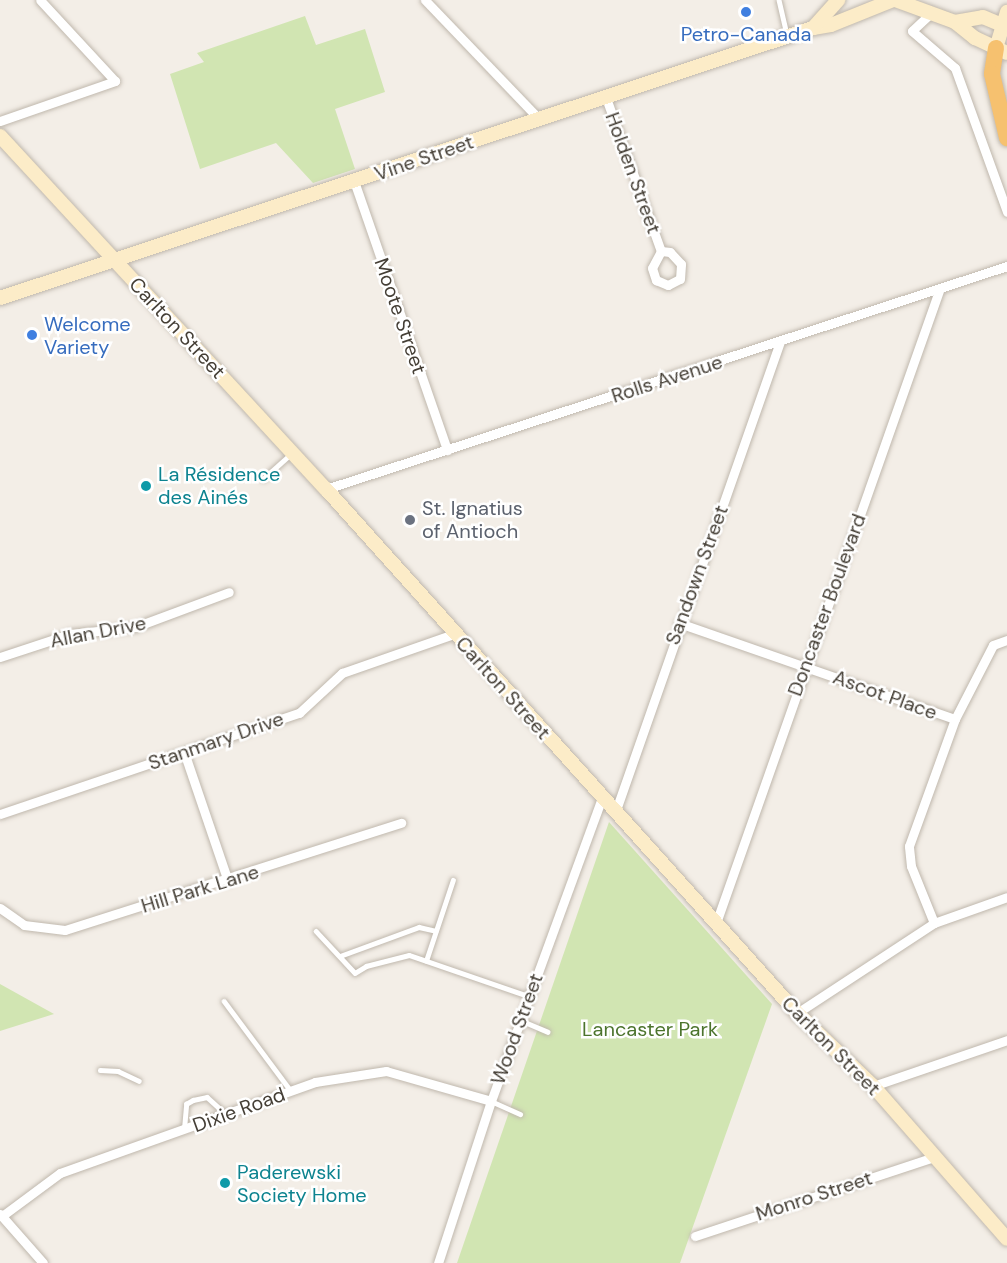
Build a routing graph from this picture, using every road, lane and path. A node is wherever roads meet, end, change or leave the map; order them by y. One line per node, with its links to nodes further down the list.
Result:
1 (40, 0): 14 (street)
2 (425, 0): 13 (street)
3 (779, 0): 10 (lane)
4 (838, 0): 9 (main road)
5 (894, 0): 6 (main road); 9 (main road, Vine Street)
6 (931, 13): 8 (main road); 18 (street)
7 (1005, 21): 8 (main road); 11 (main road)
8 (955, 22): 11 (main road)
9 (813, 28): 10 (main road, Vine Street)
10 (787, 36): 12 (main road, Vine Street)
11 (1001, 50): 16 (highway)
12 (606, 95): 13 (main road, Vine Street); 19 (street, Holden Street)
13 (538, 119): 17 (main road, Vine Street)
14 (0, 121)
15 (0, 136): 20 (main road, Carlton Street)
16 (1007, 138)
17 (354, 182): 20 (main road, Vine Street); 25 (street, Moote Street)
18 (1007, 212)
19 (661, 251)
20 (114, 260): 23 (main road, Vine Street); 26 (main road, Carlton Street)
21 (1007, 266): 22 (street, Rolls Avenue)
22 (940, 288): 24 (street, Rolls Avenue); 34 (street, Doncaster Boulevard)
23 (0, 298)
24 (780, 342): 25 (street, Rolls Avenue); 30 (street, Sandown Street)
25 (447, 450): 28 (street, Rolls Avenue)
26 (292, 453): 27 (lane); 28 (main road, Carlton Street)
27 (263, 479)
28 (326, 489): 31 (main road, Carlton Street)
29 (229, 592): 33 (street, Allan Drive)
30 (679, 623): 34 (street, Ascot Place); 38 (street, Sandown Street)
31 (454, 634): 36 (street, Stanmary Drive); 37 (main road, Carlton Street)
32 (1007, 640): 35 (street)
33 (0, 657)
34 (805, 666): 35 (street, Ascot Place); 45 (street, Doncaster Boulevard)
35 (955, 719): 46 (street)
36 (184, 752): 39 (street, Stanmary Drive); 42 (street)
37 (602, 797): 38 (main road, Carlton Street); 51 (street, Wood Street)
38 (616, 810): 45 (main road, Carlton Street)
39 (0, 814)
40 (401, 823): 42 (street, Hill Park Lane)
41 (453, 880): 48 (lane)
42 (228, 881): 44 (street, Hill Park Lane)
43 (1007, 897): 46 (street)
44 (0, 908)
45 (716, 923): 53 (main road, Carlton Street)
46 (934, 923): 53 (street)
47 (316, 931): 49 (lane)
48 (436, 931): 49 (lane); 50 (lane)
49 (340, 956): 50 (lane)
50 (426, 961): 51 (lane)
51 (528, 996): 54 (street, Wood Street)
52 (224, 1001): 60 (lane)
53 (796, 1013): 59 (main road, Carlton Street)
54 (520, 1020): 55 (lane); 61 (street, Wood Street)
55 (548, 1032)
56 (1007, 1040): 59 (street)
57 (100, 1070): 58 (lane)
58 (139, 1081)
59 (873, 1086): 65 (main road, Carlton Street)
60 (291, 1091): 61 (street, Dixie Road); 62 (street, Dixie Road)
61 (491, 1101): 63 (lane); 70 (street, Wood Street)
62 (225, 1114): 64 (street, Dixie Road); 64 (lane)
63 (520, 1114)
64 (184, 1129): 66 (street, Dixie Road)
65 (934, 1157): 67 (street, Monro Street); 68 (main road, Carlton Street)
66 (1, 1215): 69 (street)
67 (695, 1236)
68 (1007, 1239)
69 (43, 1263)
70 (438, 1263)

